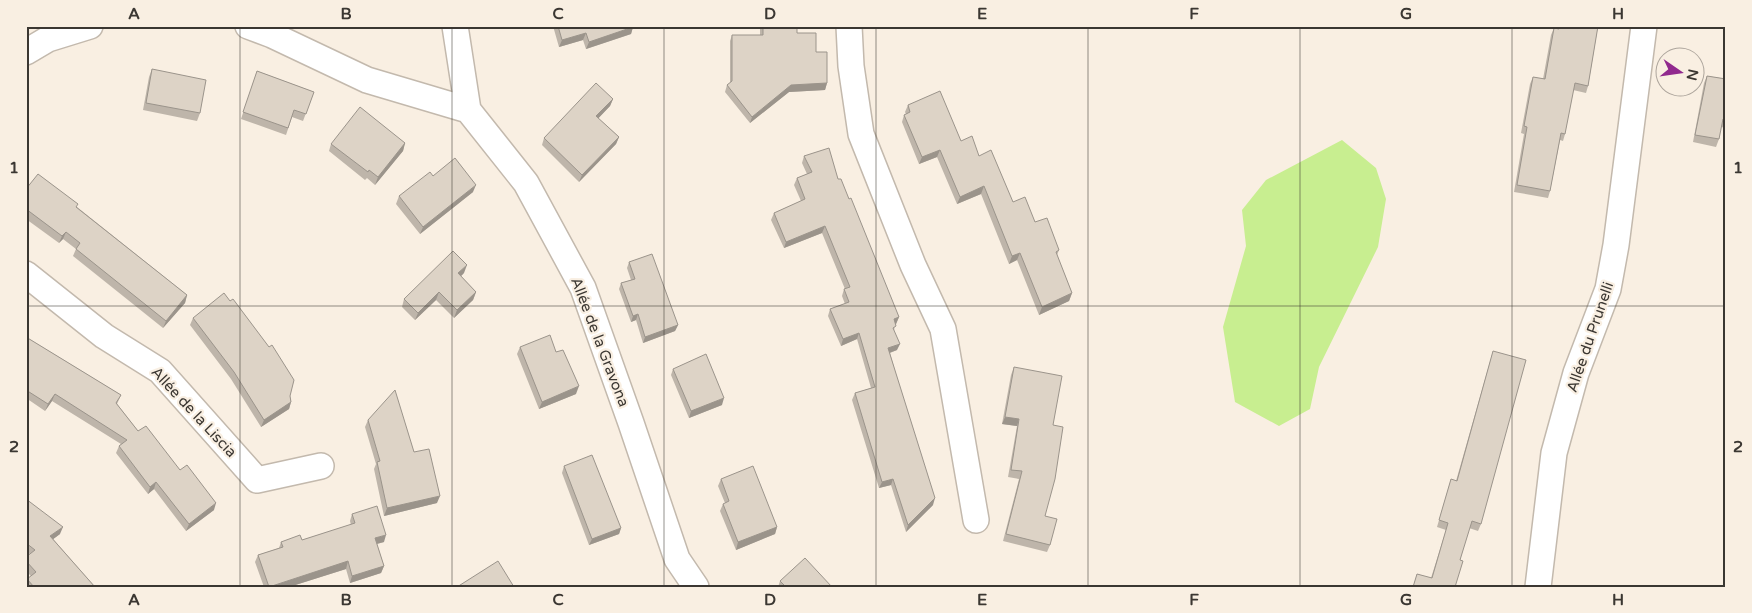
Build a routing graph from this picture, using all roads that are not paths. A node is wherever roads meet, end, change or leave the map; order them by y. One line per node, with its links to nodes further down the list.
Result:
1 (90, 26): 6 (street)
2 (248, 26): 7 (street)
3 (455, 26): 7 (street, Allée de la Gravona)
4 (849, 26): 10 (street)
5 (1644, 26): 12 (street, Allée du Prunelli)
6 (26, 52)
7 (468, 110): 11 (street, Allée de la Gravona)
8 (26, 274): 9 (street, Allée de la Liscia)
9 (321, 466)
10 (976, 520)
11 (696, 587)
12 (1538, 587)

